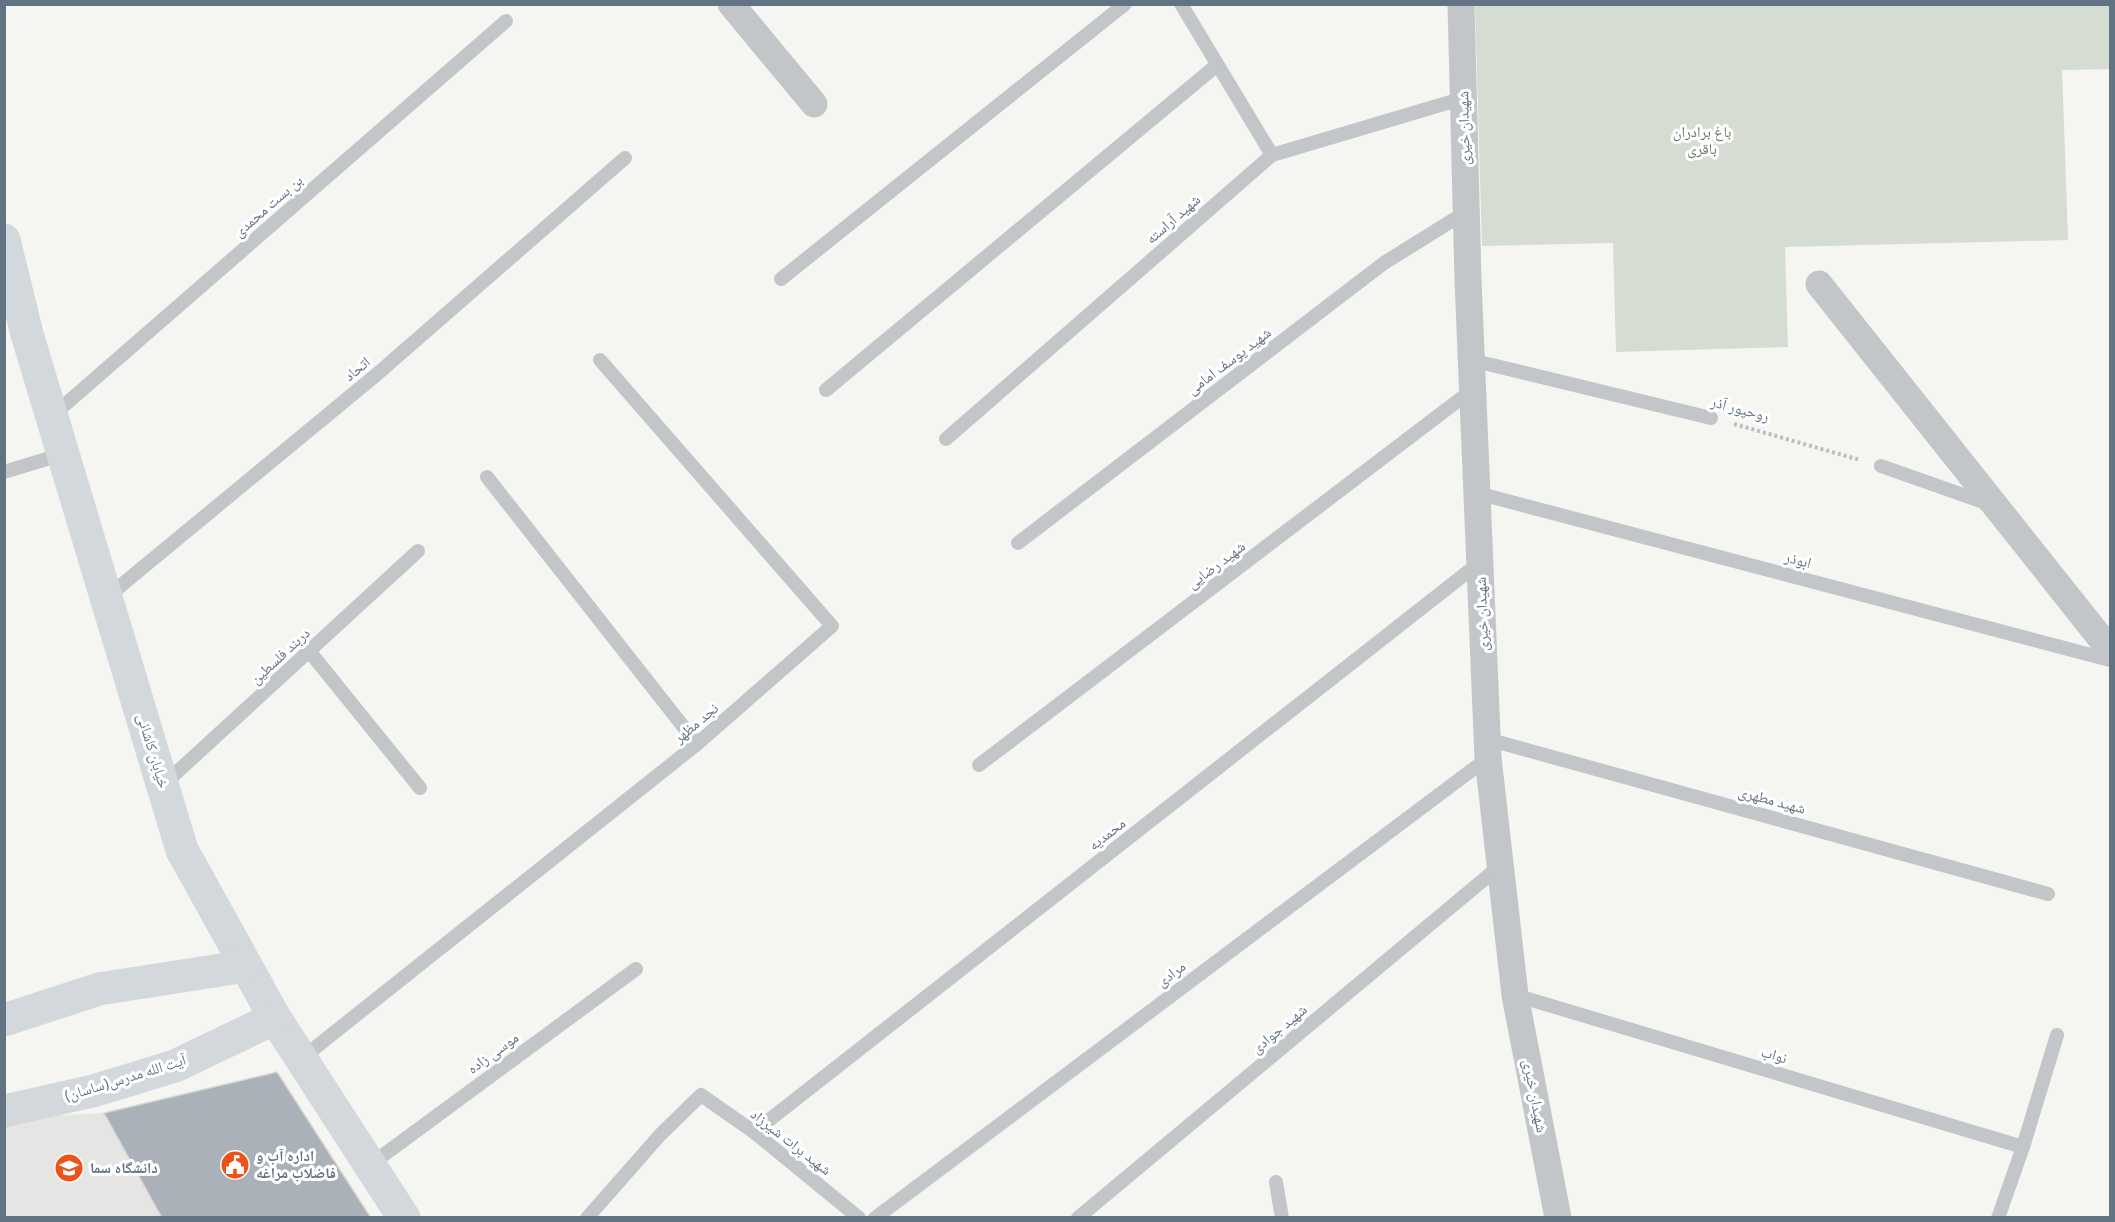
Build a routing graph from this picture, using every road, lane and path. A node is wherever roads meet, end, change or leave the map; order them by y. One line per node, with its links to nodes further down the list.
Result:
1 (731, 4): 8 (street)
2 (1125, 4): 13 (lane)
3 (1181, 4): 6 (lane)
4 (1461, 4): 7 (street, شهیدان خیری)
5 (506, 21): 19 (lane, بن بست محمدی)
6 (1217, 65): 9 (lane); 17 (lane)
7 (1464, 98): 9 (lane, شهید آراسته); 11 (street, شهیدان خیری)
8 (814, 104)
9 (1272, 155): 21 (lane, شهید آراسته)
10 (625, 158): 31 (lane, اتحاد)
11 (1466, 212): 16 (street, شهیدان خیری); 28 (lane, شهید یوسف امامی)
12 (7, 257): 19 (street, خیابان کاشانی)
13 (781, 279)
14 (1819, 284): 27 (street)
15 (600, 360): 35 (lane, نجد مظهر)
16 (1471, 360): 18 (street, شهیدان خیری); 20 (lane, روحپور آذر)
17 (826, 390)
18 (1472, 390): 26 (street, شهیدان خیری); 37 (lane, شهید رضایی)
19 (52, 416): 22 (street, خیابان کاشانی)
20 (1710, 418): 23 (path, روحپور آذر)
21 (946, 439)
22 (63, 454): 24 (lane); 31 (street, خیابان کاشانی)
23 (1881, 466): 27 (lane)
24 (4, 472)
25 (487, 477): 35 (lane)
26 (1477, 493): 30 (street, شهیدان خیری); 34 (lane, ابوذر)
27 (1996, 506): 32 (street)
28 (1018, 543)
29 (418, 550): 33 (lane, دربند فلسطین)
30 (1480, 563): 36 (street, شهیدان خیری); 50 (lane, محمدیه)
31 (105, 599): 38 (street, خیابان کاشانی)
32 (2110, 650)
33 (309, 651): 38 (lane, دربند فلسطین); 39 (lane)
34 (2110, 660)
35 (697, 744): 48 (lane, نجد مظهر)
36 (1487, 748): 40 (street, شهیدان خیری); 41 (lane, شهید مطهری); 57 (lane, مرادی)
37 (979, 765)
38 (163, 785): 42 (street, خیابان کاشانی)
39 (420, 788)
40 (1500, 866): 44 (street, شهیدان خیری); 58 (lane, شهید جوادی)
41 (2048, 894)
42 (246, 966): 45 (street, خیابان کاشانی); 46 (street)
43 (636, 969): 52 (lane, موسی زاده)
44 (1515, 995): 51 (lane, نواب); 60 (street, شهیدان خیری)
45 (275, 1018): 48 (street, خیابان کاشانی); 49 (street, آیت الله مدرس(ساسان))
46 (4, 1020)
47 (2056, 1035): 51 (lane)
48 (301, 1059): 52 (street, خیابان کاشانی)
49 (4, 1111)
50 (754, 1132): 55 (lane, شهید برات شیرزاد); 56 (lane, شهید برات شیرزاد)
51 (2023, 1147): 61 (lane)
52 (370, 1165): 54 (street, خیابان کاشانی)
53 (1276, 1182): 59 (lane)
54 (404, 1218)
55 (587, 1218)
56 (859, 1218)
57 (875, 1218)
58 (1078, 1218)
59 (1282, 1218)
60 (1558, 1218)
61 (1998, 1218)

